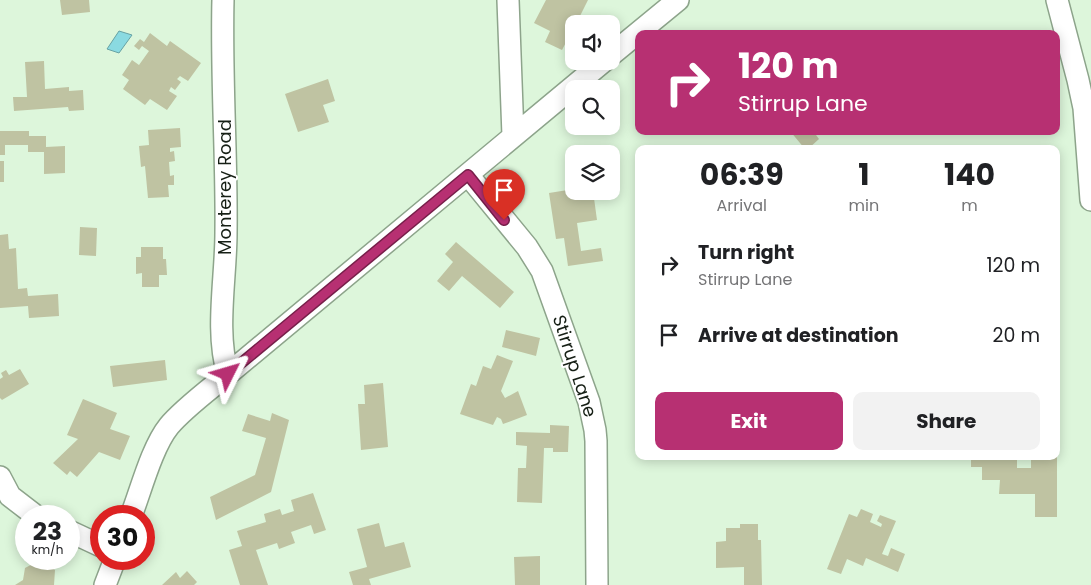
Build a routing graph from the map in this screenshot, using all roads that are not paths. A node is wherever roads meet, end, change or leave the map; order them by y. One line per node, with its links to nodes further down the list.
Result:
1 (223, 0): 13 (street, Monterey Road)
2 (508, 0): 10 (street)
3 (678, 0): 5 (street)
4 (1057, 0): 9 (street)
5 (641, 30)
6 (635, 35): 7 (street)
7 (620, 48)
8 (593, 70): 10 (street)
9 (1088, 107): 12 (street)
10 (513, 136): 11 (street)
11 (468, 175): 13 (street); 19 (street, Stirrup Lane)
12 (1091, 200)
13 (228, 374): 16 (street)
14 (0, 477): 15 (street)
15 (22, 505)
16 (135, 505)
17 (111, 570): 18 (street)
18 (105, 585)
19 (597, 585)

